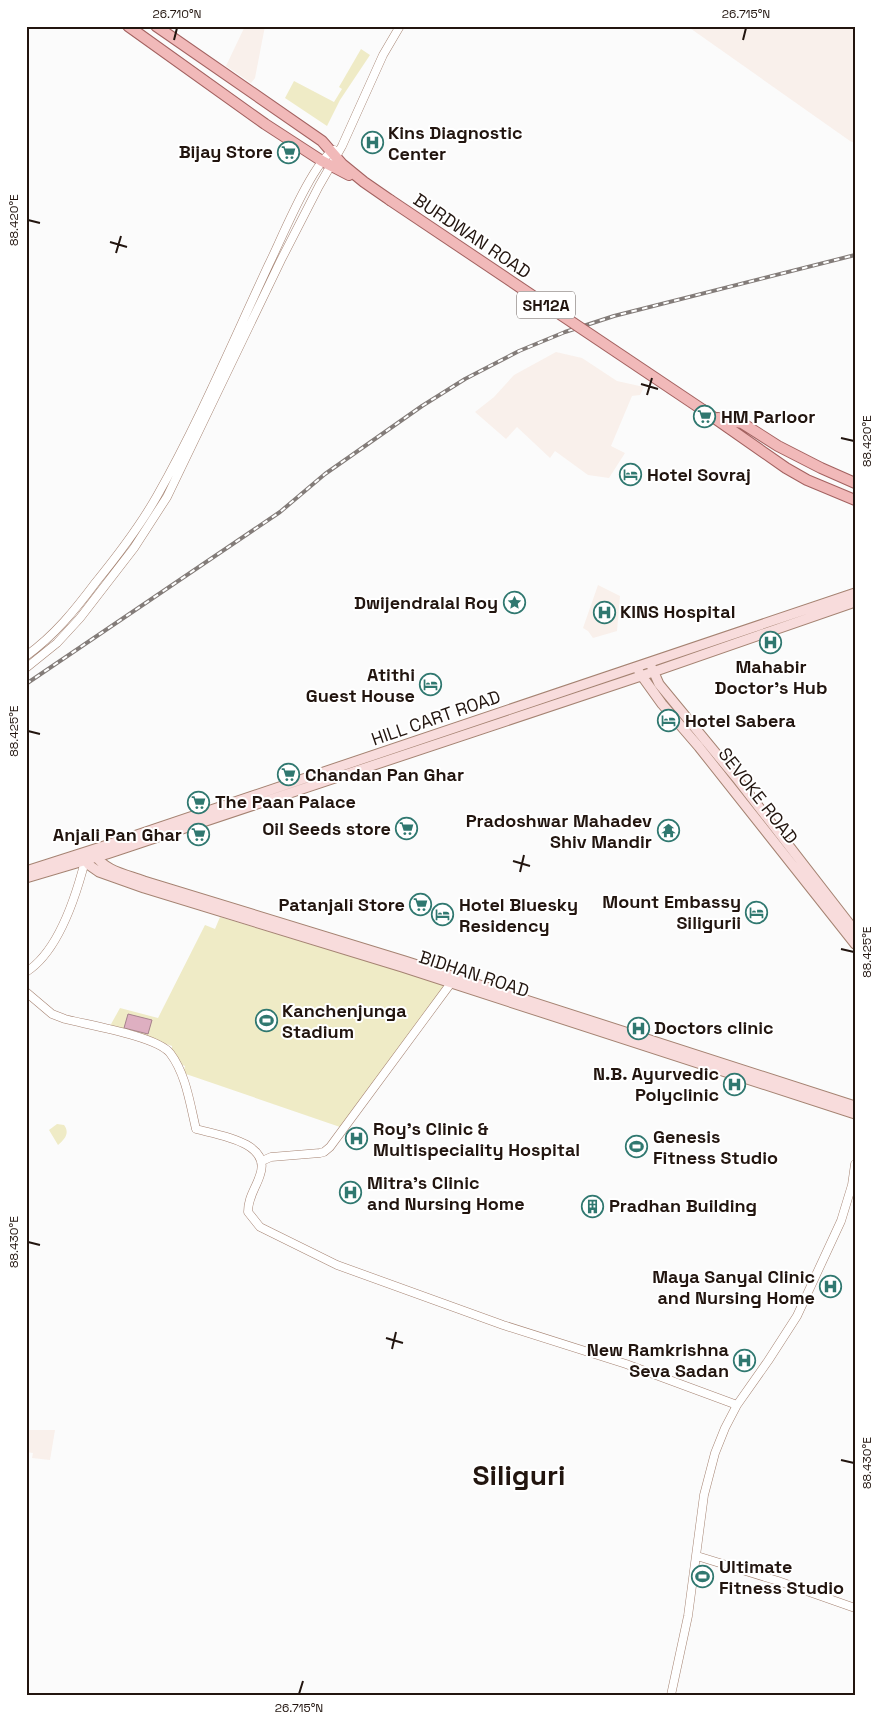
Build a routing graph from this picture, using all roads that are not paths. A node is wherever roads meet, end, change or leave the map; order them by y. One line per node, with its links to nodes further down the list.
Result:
1 (128, 26): 5 (main road, BURDWAN ROAD / SH12A)
2 (156, 26): 4 (main road, BURDWAN ROAD / SH12A)
3 (400, 26): 4 (street)
4 (334, 153): 5 (street); 6 (main road, BURDWAN ROAD / SH12A)
5 (326, 163): 6 (main road, BURDWAN ROAD / SH12A); 12 (street); 14 (street)
6 (364, 182): 7 (main road, BURDWAN ROAD / SH12A, bridge)
7 (713, 416): 8 (main road, BURDWAN ROAD / SH12A); 9 (main road, BURDWAN ROAD / SH12A)
8 (855, 482)
9 (855, 500)
10 (855, 593): 13 (main road, HILL CART ROAD)
11 (855, 602): 13 (main road, HILL CART ROAD)
12 (26, 656)
13 (651, 667): 15 (main road, HILL CART ROAD); 16 (main road, SEVOKE ROAD)
14 (26, 668)
15 (639, 671): 17 (main road, SEVOKE ROAD); 18 (main road, HILL CART ROAD)
16 (727, 767): 17 (main road); 20 (main road, SEVOKE ROAD)
17 (720, 774): 20 (main road, SEVOKE ROAD)
18 (94, 854): 19 (main road, HILL CART ROAD); 22 (main road, BIDHAN ROAD)
19 (83, 857): 21 (main road, HILL CART ROAD); 22 (main road, BIDHAN ROAD); 23 (main road, HILL CART ROAD); 26 (street)
20 (797, 864): 24 (main road, SEVOKE ROAD); 25 (main road, SEVOKE ROAD)
21 (26, 871)
22 (110, 873): 27 (main road, BIDHAN ROAD)
23 (26, 878)
24 (855, 931)
25 (855, 944)
26 (26, 972)
27 (453, 980): 29 (main road, BIDHAN ROAD); 32 (street)
28 (26, 992): 32 (street)
29 (700, 1060): 30 (main road, BIDHAN ROAD); 31 (main road, BIDHAN ROAD)
30 (855, 1106)
31 (855, 1114)
32 (262, 1161): 34 (street)
33 (855, 1164): 34 (street)
34 (737, 1404): 35 (street)
35 (697, 1556): 36 (street); 37 (street)
36 (855, 1608)
37 (670, 1695)

